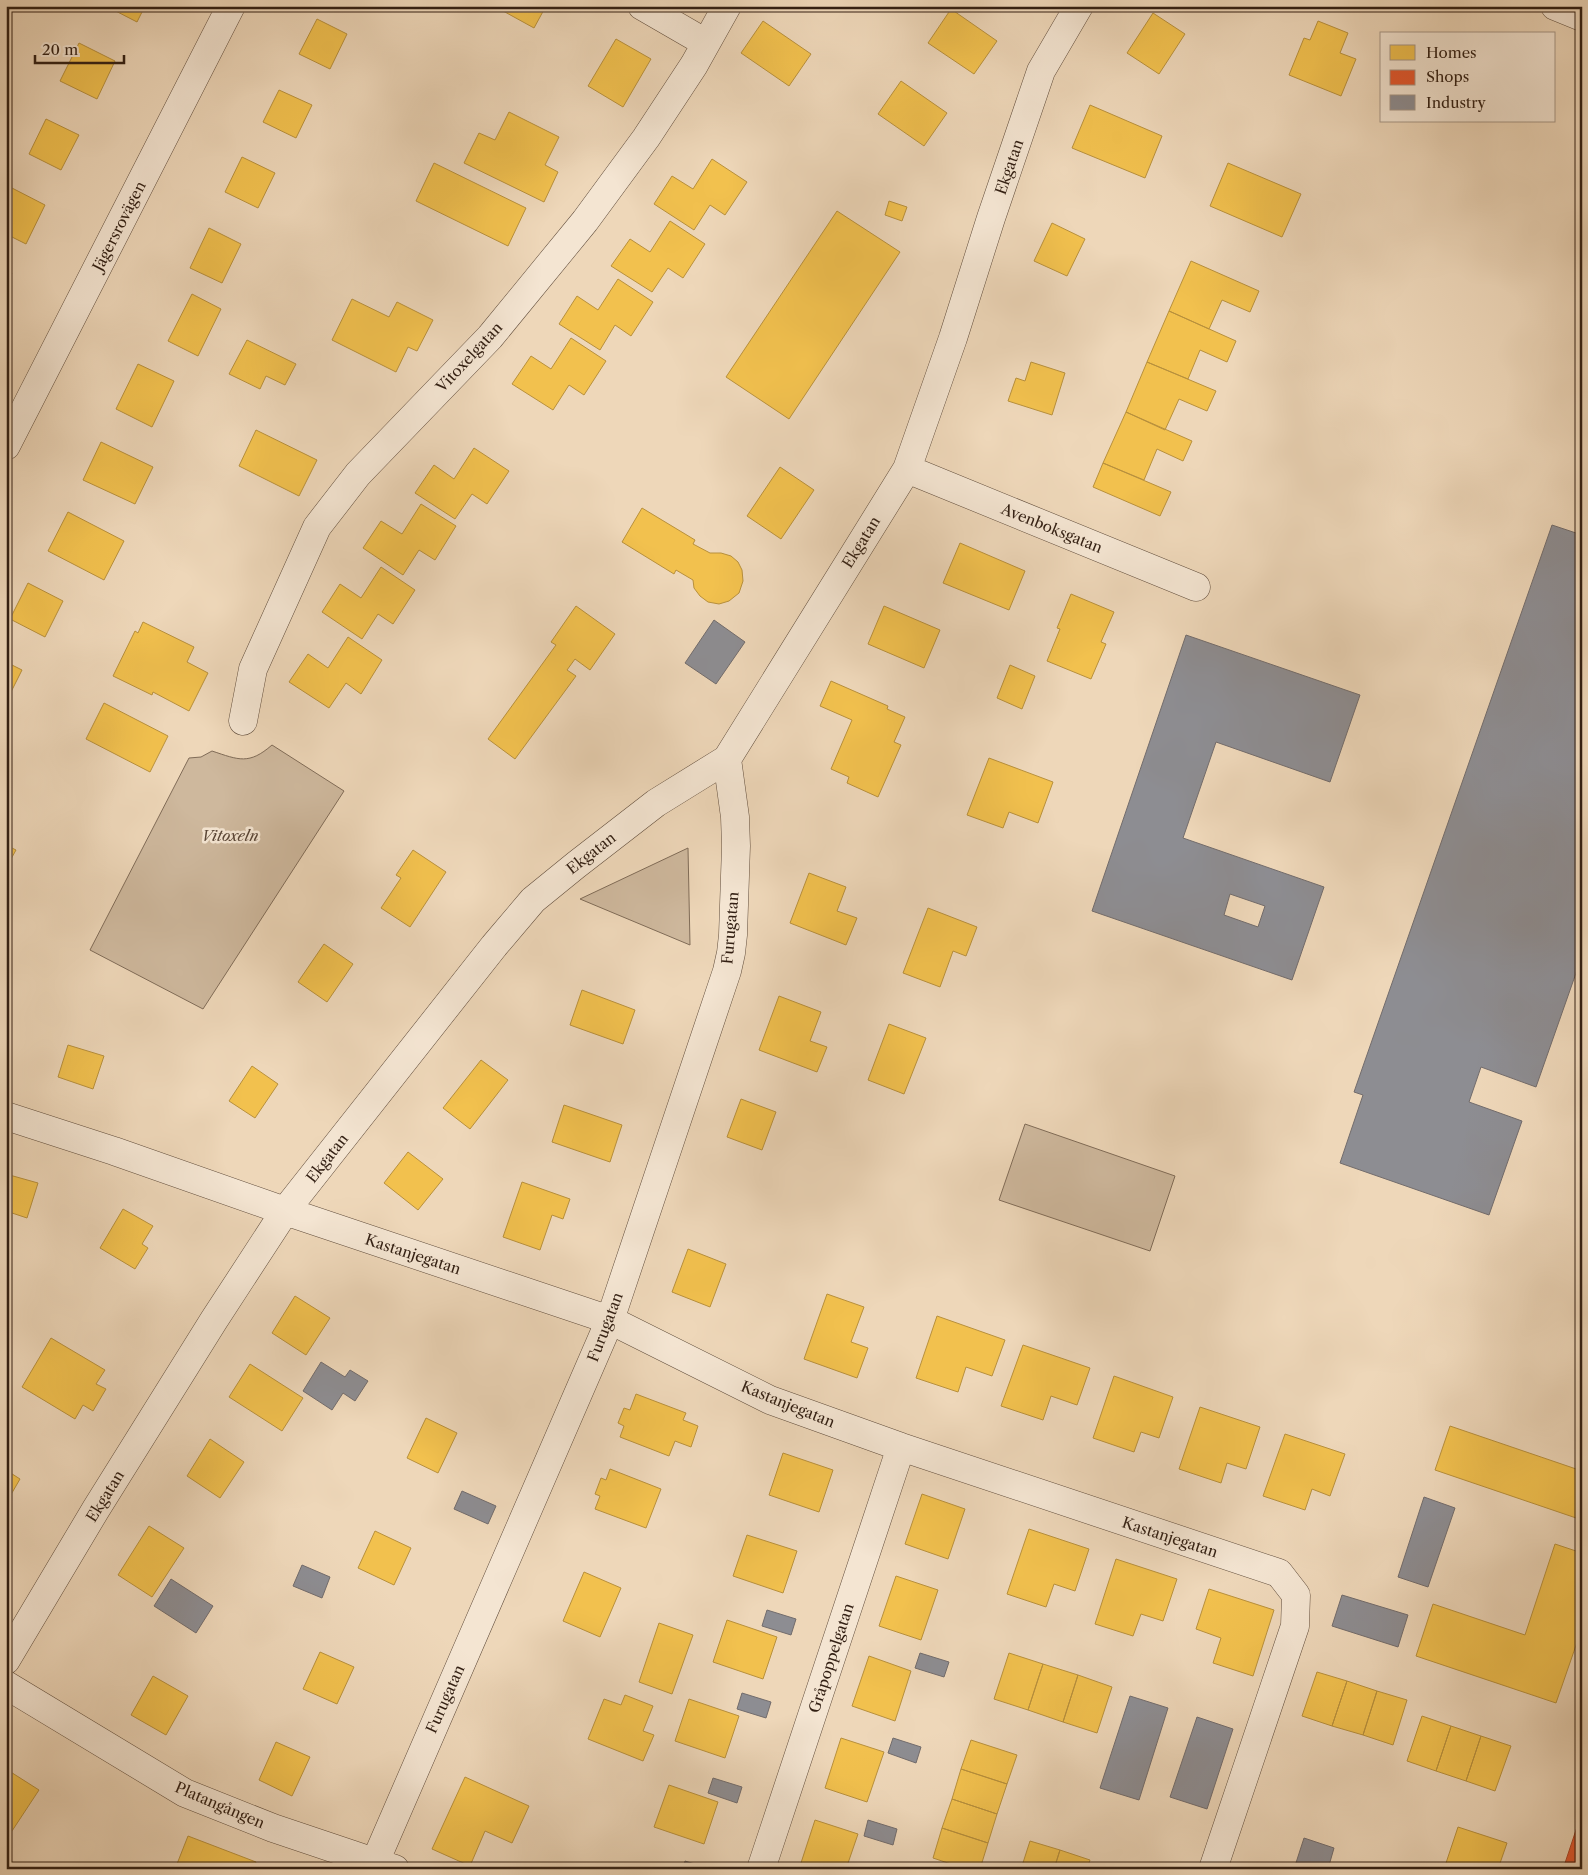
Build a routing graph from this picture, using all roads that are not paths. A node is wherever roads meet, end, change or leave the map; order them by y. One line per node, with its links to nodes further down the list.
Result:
1 (231, 6): 8 (street, Jägersrovägen)
2 (642, 6): 7 (street)
3 (727, 6): 7 (street, Vitoxelgatan)
4 (1079, 6): 9 (street, Ekgatan)
5 (1556, 6): 6 (street)
6 (1582, 17)
7 (706, 43): 11 (street, Vitoxelgatan)
8 (6, 446)
9 (907, 469): 10 (street, Avenboksgatan); 12 (street, Ekgatan)
10 (1196, 587)
11 (243, 721)
12 (727, 759): 14 (street, Ekgatan); 15 (street, Furugatan)
13 (6, 1116): 14 (street, Kastanjegatan)
14 (285, 1211): 15 (street, Kastanjegatan); 17 (street, Ekgatan)
15 (610, 1320): 16 (street, Kastanjegatan); 19 (street, Furugatan)
16 (902, 1447): 20 (street, Gråpoppelgatan); 21 (street, Kastanjegatan)
17 (6, 1660)
18 (6, 1685): 19 (street, Platangången)
19 (380, 1866)
20 (761, 1869)
21 (1213, 1869)

